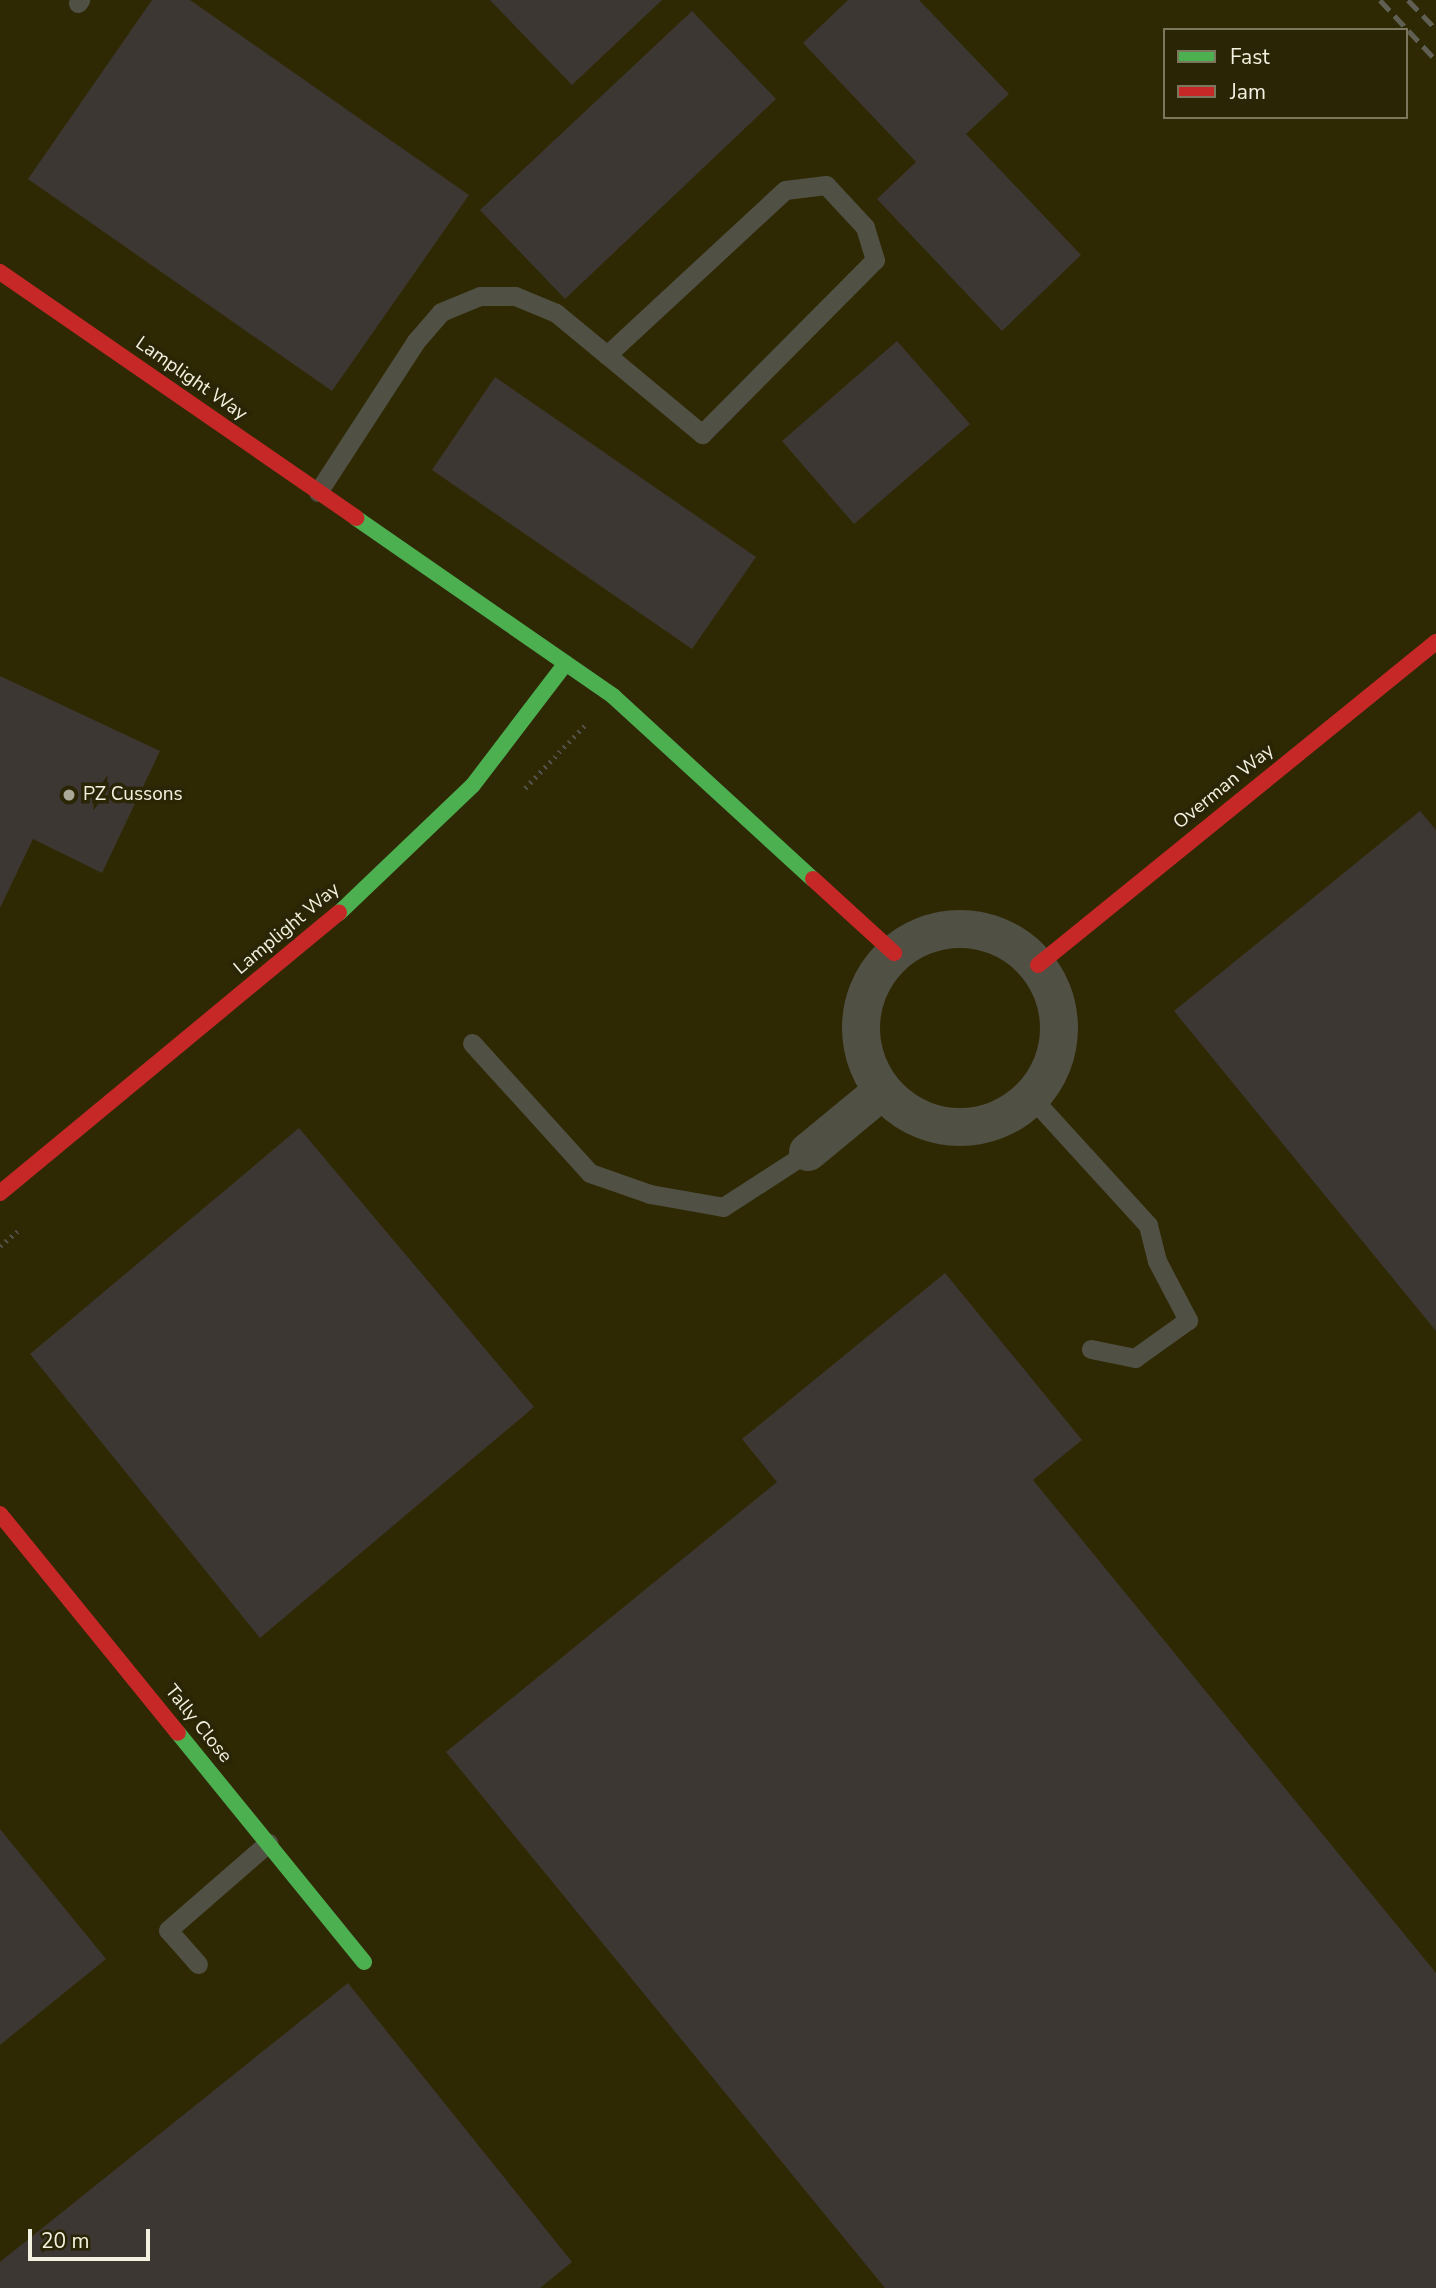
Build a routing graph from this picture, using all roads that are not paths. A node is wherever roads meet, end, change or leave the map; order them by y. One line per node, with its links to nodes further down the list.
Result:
1 (0, 272): 3 (street, Lamplight Way)
2 (607, 355): 2 (lane); 3 (lane)
3 (318, 492): 5 (street, Lamplight Way)
4 (1436, 642): 7 (street, Overman Way)
5 (566, 663): 6 (street, Lamplight Way); 12 (street, Lamplight Way)
6 (894, 953): 7 (street); 9 (street)
7 (1038, 965): 10 (street)
8 (472, 1043): 11 (lane)
9 (882, 1091): 10 (street); 11 (street)
10 (1032, 1098): 13 (lane)
11 (807, 1152)
12 (0, 1194)
13 (1091, 1349)
14 (0, 1514): 15 (street, Tally Close)
15 (268, 1843): 16 (street, Tally Close); 17 (lane)
16 (364, 1962)
17 (198, 1964)

